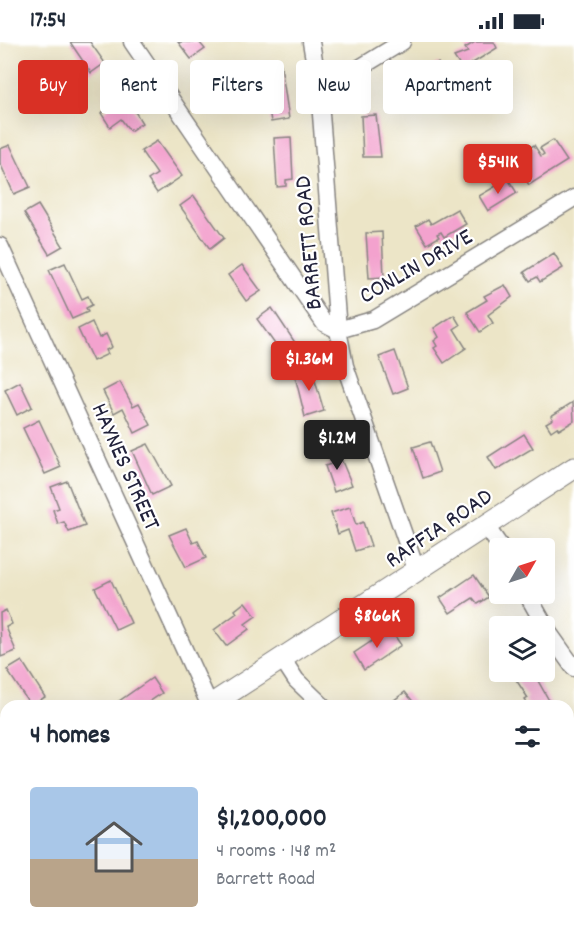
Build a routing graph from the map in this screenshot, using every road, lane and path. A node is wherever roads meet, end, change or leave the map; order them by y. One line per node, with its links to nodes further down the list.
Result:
1 (132, 42): 9 (street)
2 (311, 42): 4 (street, BARRETT ROAD)
3 (402, 42): 5 (street)
4 (314, 60)
5 (371, 61)
6 (321, 114): 9 (street, BARRETT ROAD)
7 (574, 198): 9 (street, CONLIN DRIVE)
8 (0, 246): 17 (street, HAYNES STREET)
9 (338, 330): 13 (street, BARRETT ROAD)
10 (574, 468): 11 (main road, RAFFIA ROAD)
11 (486, 526): 12 (street); 13 (main road, RAFFIA ROAD)
12 (494, 538)
13 (417, 572): 15 (main road, RAFFIA ROAD)
14 (533, 604): 16 (street)
15 (283, 660): 18 (main road, RAFFIA ROAD); 19 (street)
16 (574, 668)
17 (206, 700)
18 (219, 700)
19 (317, 700)

